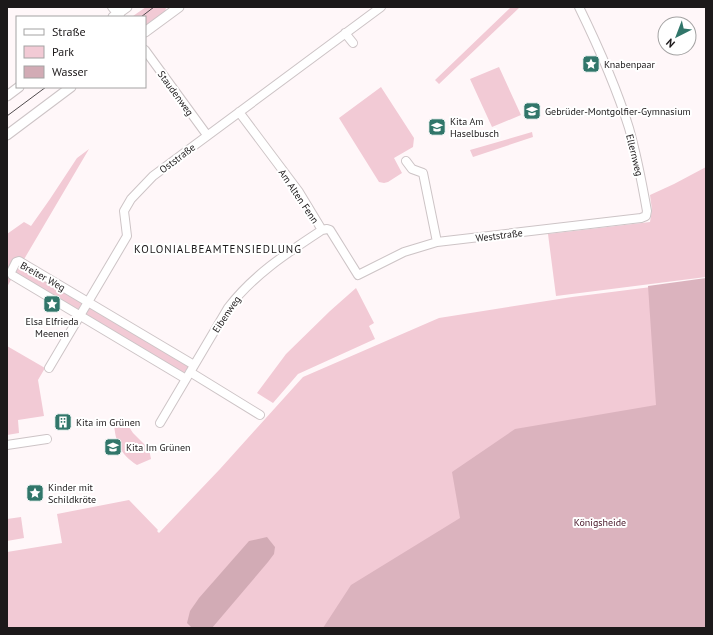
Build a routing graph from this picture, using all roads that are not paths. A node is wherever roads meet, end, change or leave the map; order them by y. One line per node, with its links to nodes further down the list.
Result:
1 (127, 7): 5 (street)
2 (179, 7): 6 (street)
3 (381, 7): 7 (street, Oststraße)
4 (579, 7): 17 (street, Ellernweg)
5 (115, 14)
6 (146, 31)
7 (345, 33): 8 (street); 13 (street, Oststraße)
8 (353, 43)
9 (146, 51): 15 (street, Staudenweg)
10 (18, 88): 12 (street)
11 (70, 88): 14 (street)
12 (7, 96)
13 (238, 112): 15 (street, Oststraße); 18 (street, Am Alten Fenn)
14 (7, 135)
15 (207, 135): 21 (street, Oststraße)
16 (406, 161): 19 (street)
17 (646, 216): 19 (street, Weststraße)
18 (322, 230): 20 (street, Am Alten Fenn); 23 (street, Eibenweg)
19 (437, 242): 20 (street, Weststraße)
20 (358, 275)
21 (88, 302): 22 (street, Oststraße); 22 (street, Breiter Weg); 23 (street, Breiter Weg)
22 (80, 316): 24 (street, Oststraße); 25 (street, Breiter Weg)
23 (194, 365): 25 (street, Eibenweg)
24 (49, 368)
25 (188, 376): 26 (street, Breiter Weg); 27 (street, Eibenweg)
26 (260, 415)
27 (160, 423)
28 (47, 439): 29 (street)
29 (7, 445)

